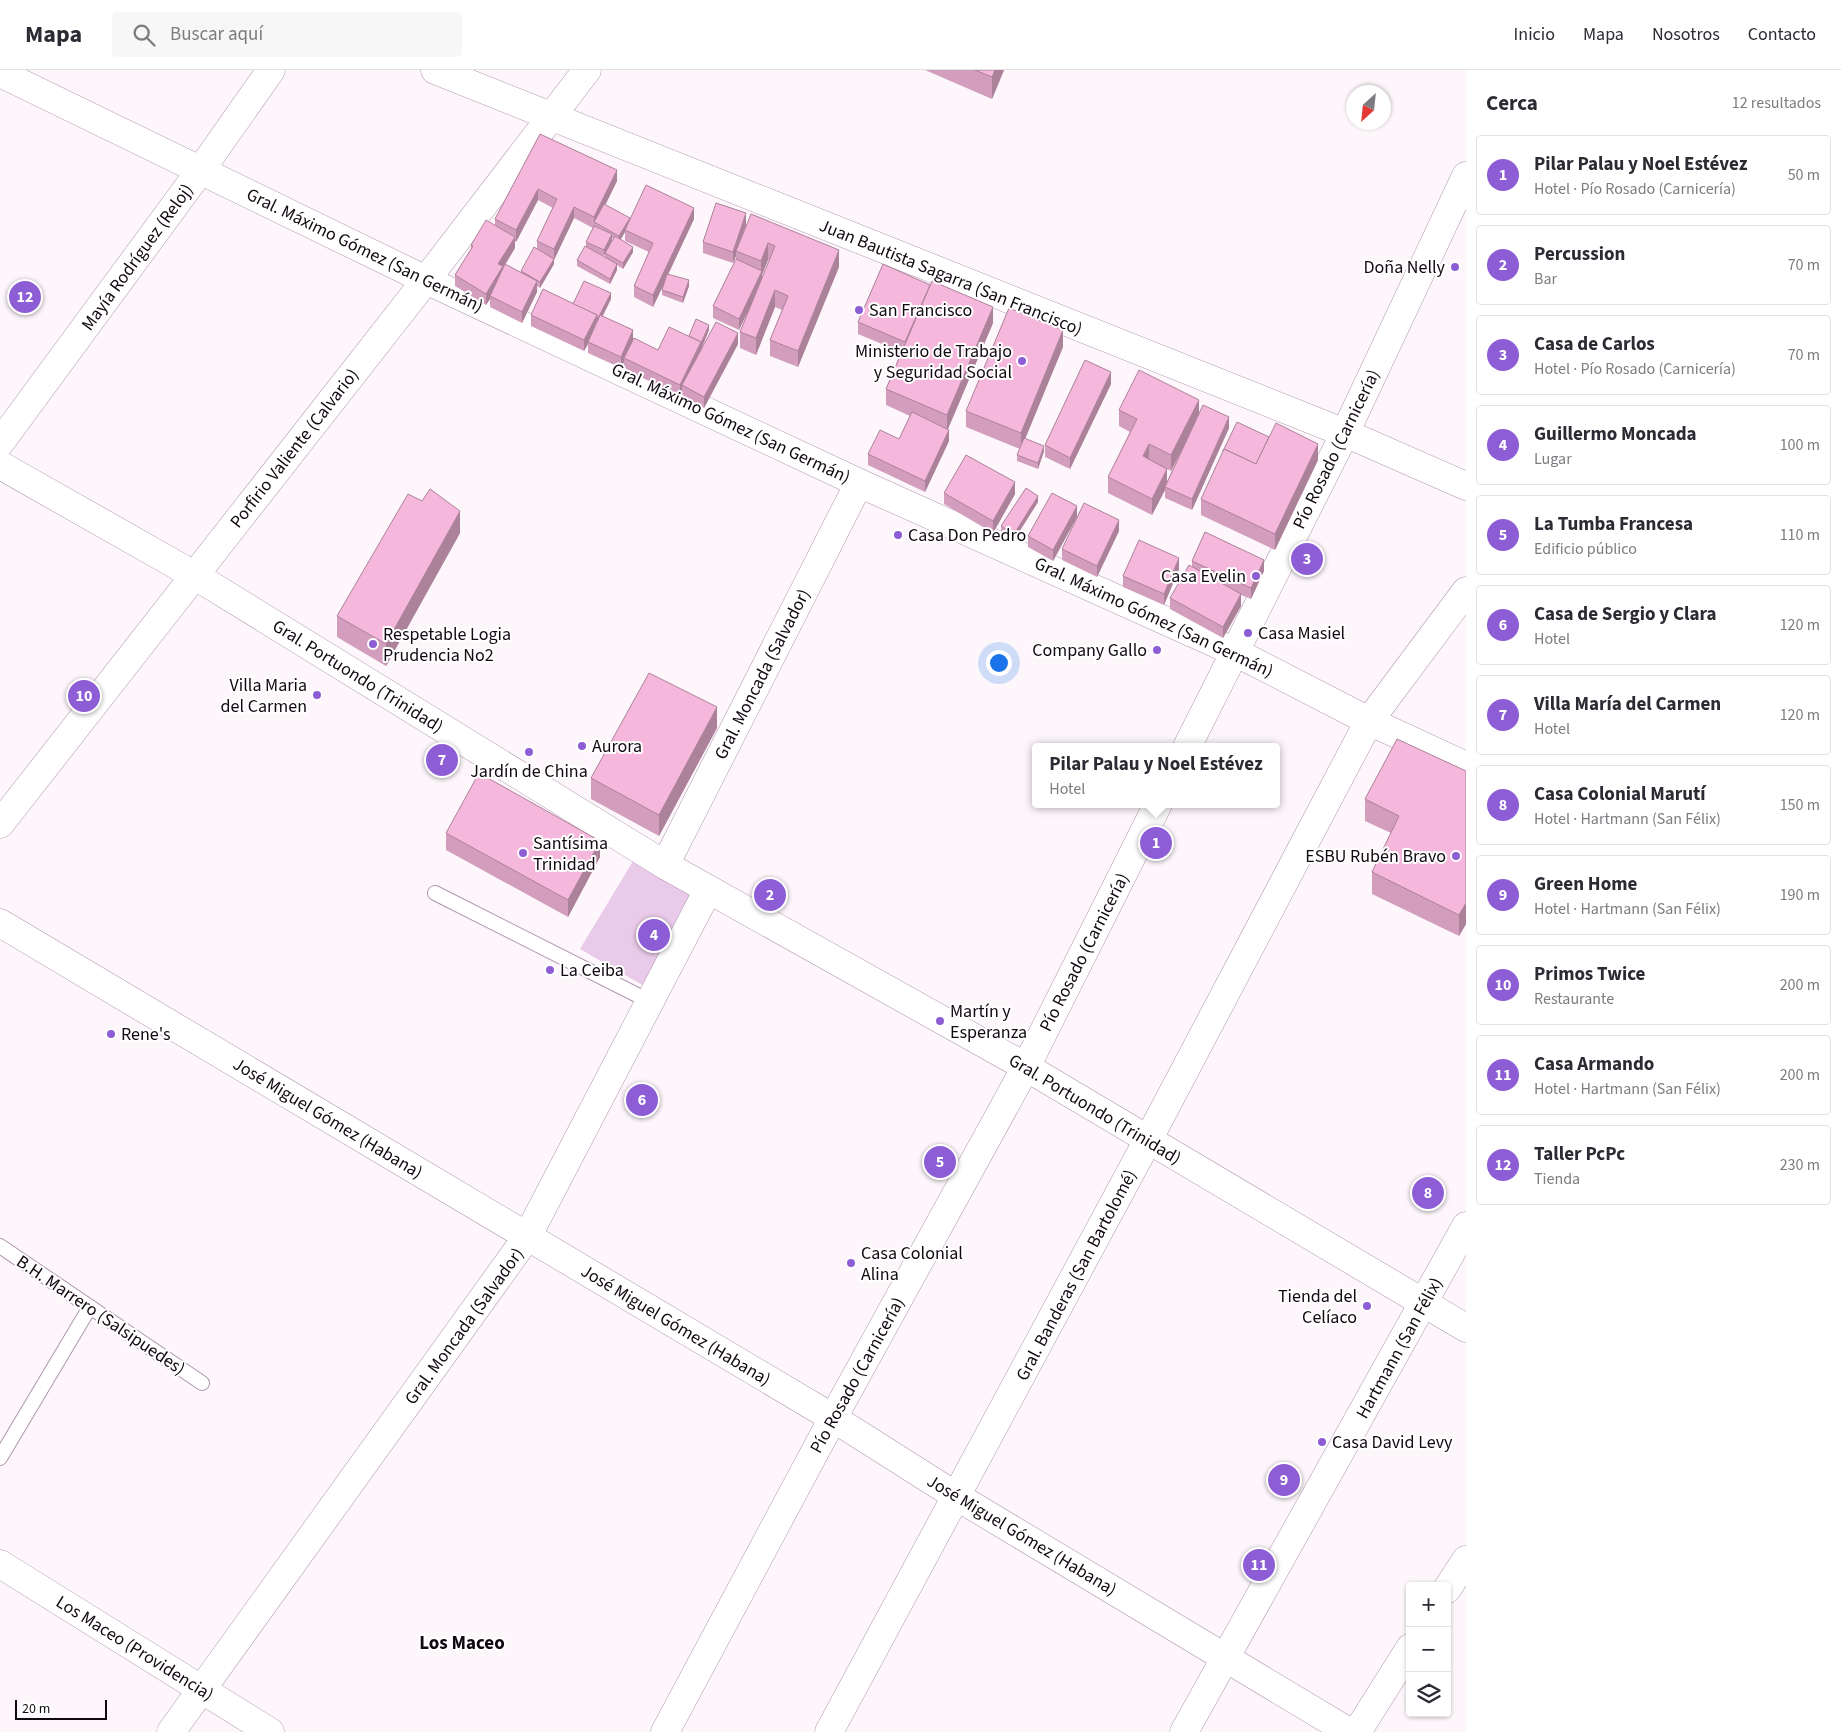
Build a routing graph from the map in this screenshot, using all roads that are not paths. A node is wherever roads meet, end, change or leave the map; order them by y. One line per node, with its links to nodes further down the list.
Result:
1 (271, 70): 6 (street, Mayía Rodríguez (Reloj))
2 (436, 70): 5 (street, Juan Bautista Sagarra (San Francisco))
3 (587, 70): 5 (street, Porfirio Valiente (Calvario))
4 (0, 73): 6 (street, Gral. Máximo Gómez (San Germán))
5 (550, 117): 8 (street, Porfirio Valiente (Calvario)); 9 (street, Juan Bautista Sagarra (San Francisco))
6 (200, 171): 8 (street, Gral. Máximo Gómez (San Germán)); 10 (street, Mayía Rodríguez (Reloj))
7 (1466, 176): 9 (street, Pío Rosado (Carnicería))
8 (426, 280): 12 (street, Gral. Máximo Gómez (San Germán)); 14 (street, Porfirio Valiente (Calvario))
9 (1345, 433): 13 (street, Juan Bautista Sagarra (San Francisco)); 16 (street, Pío Rosado (Carnicería))
10 (0, 443)
11 (0, 465): 14 (street, Gral. Portuondo (Trinidad))
12 (859, 483): 16 (street, Gral. Máximo Gómez (San Germán)); 22 (street, Gral. Moncada (Salvador))
13 (1466, 486)
14 (194, 575): 21 (street, Porfirio Valiente (Calvario)); 22 (street, Gral. Portuondo (Trinidad))
15 (1466, 591): 17 (street, Gral. Banderas (San Bartolomé))
16 (1235, 652): 17 (street, Gral. Máximo Gómez (San Germán)); 18 (street, Pío Rosado (Carnicería))
17 (1369, 721): 19 (street, Gral. Máximo Gómez (San Germán)); 28 (street, Gral. Banderas (San Bartolomé))
18 (1189, 743)
19 (1466, 766)
20 (1156, 808): 27 (street, Pío Rosado (Carnicería))
21 (0, 824)
22 (664, 865): 23 (street, Gral. Portuondo (Trinidad))
23 (708, 890): 26 (street, Gral. Moncada (Salvador)); 27 (street, Gral. Portuondo (Trinidad))
24 (435, 893): 26 (lane)
25 (0, 923): 30 (street, José Miguel Gómez (Habana))
26 (651, 1002): 30 (street, Gral. Moncada (Salvador))
27 (1026, 1067): 28 (street, Gral. Portuondo (Trinidad)); 36 (street, Pío Rosado (Carnicería))
28 (1148, 1140): 32 (street, Gral. Portuondo (Trinidad)); 38 (street, Gral. Banderas (San Bartolomé))
29 (1466, 1226): 32 (street, Hartmann (San Félix))
30 (527, 1237): 36 (street, José Miguel Gómez (Habana)); 44 (street, Gral. Moncada (Salvador))
31 (0, 1246): 33 (lane, B.H. Marrero (Salsipuedes))
32 (1424, 1305): 34 (street, Gral. Portuondo (Trinidad)); 43 (street, Hartmann (San Félix))
33 (90, 1307): 35 (lane, B.H. Marrero (Salsipuedes)); 37 (lane)
34 (1466, 1328)
35 (202, 1383)
36 (833, 1418): 38 (street, José Miguel Gómez (Habana)); 47 (street, Pío Rosado (Carnicería))
37 (0, 1458)
38 (956, 1496): 43 (street, José Miguel Gómez (Habana)); 48 (street, Gral. Banderas (San Bartolomé))
39 (1466, 1560): 41 (street)
40 (0, 1564): 44 (street, Los Maceo (Providencia))
41 (1451, 1583)
42 (1406, 1654): 51 (street)
43 (1226, 1658): 49 (street, Hartmann (San Félix)); 50 (street, José Miguel Gómez (Habana))
44 (202, 1690): 45 (street, Gral. Moncada (Salvador)); 46 (street, Los Maceo (Providencia))
45 (170, 1732)
46 (270, 1732)
47 (665, 1732)
48 (829, 1732)
49 (1184, 1732)
50 (1348, 1732)
51 (1357, 1732)

